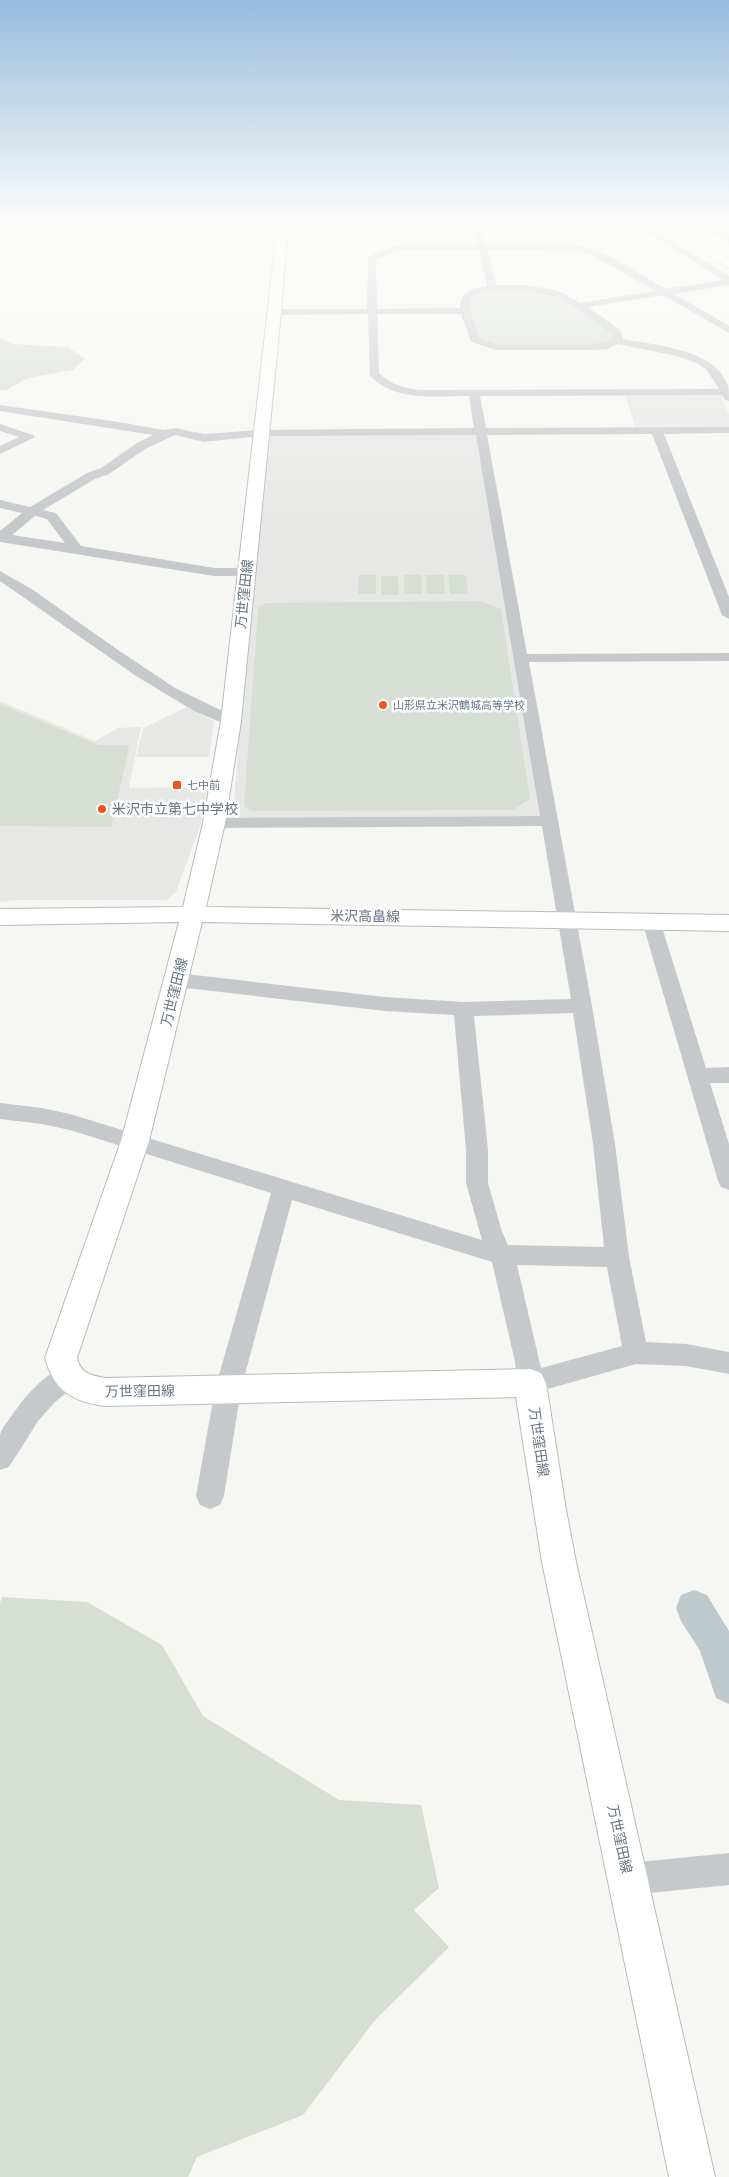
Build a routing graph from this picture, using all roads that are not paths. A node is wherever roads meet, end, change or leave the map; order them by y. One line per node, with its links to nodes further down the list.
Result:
1 (274, 322): 17 (main road, 万世窪田線)
2 (373, 322): 8 (street)
3 (469, 322): 7 (street)
4 (600, 322): 7 (street)
5 (714, 322): 6 (street)
6 (729, 330)
7 (617, 341): 9 (street)
8 (474, 393): 9 (street); 16 (street)
9 (728, 394)
10 (0, 408): 11 (street)
11 (23, 412): 12 (street); 18 (street)
12 (0, 420)
13 (0, 427): 19 (street)
14 (729, 430): 15 (street)
15 (656, 431): 16 (street); 26 (street)
16 (482, 432): 17 (street); 28 (street)
17 (261, 433): 18 (street); 24 (main road, 万世窪田線)
18 (164, 434): 21 (street)
19 (0, 450)
20 (0, 504): 21 (street)
21 (32, 512): 22 (street); 23 (street)
22 (1, 538): 23 (street)
23 (76, 549): 24 (street)
24 (246, 572): 29 (main road, 万世窪田線)
25 (0, 576): 29 (street)
26 (729, 615)
27 (729, 657): 28 (street)
28 (522, 658): 30 (street)
29 (231, 721): 31 (main road, 万世窪田線)
30 (549, 821): 31 (street); 34 (street)
31 (214, 823): 32 (main road, 万世窪田線)
32 (192, 914): 33 (main road, 米沢高畠線); 34 (main road, 米沢高畠線); 37 (main road, 万世窪田線)
33 (0, 917)
34 (567, 919): 35 (main road, 米沢高畠線); 38 (street)
35 (651, 921): 36 (main road, 米沢高畠線); 41 (street)
36 (729, 923)
37 (177, 980): 39 (street); 43 (main road, 万世窪田線)
38 (582, 1006): 39 (street); 47 (street)
39 (464, 1009): 46 (street)
40 (729, 1075): 41 (street)
41 (697, 1076): 44 (street)
42 (0, 1111): 43 (street)
43 (135, 1141): 45 (street); 50 (main road, 万世窪田線)
44 (729, 1180)
45 (284, 1189): 46 (street); 52 (street)
46 (500, 1256): 47 (street); 51 (street)
47 (617, 1257): 48 (street)
48 (636, 1353): 49 (street); 51 (street)
49 (729, 1362)
50 (67, 1376): 52 (main road, 万世窪田線); 53 (street)
51 (530, 1383): 52 (main road, 万世窪田線); 56 (main road, 万世窪田線)
52 (228, 1389): 54 (street)
53 (0, 1458)
54 (210, 1496)
55 (729, 1869): 56 (street)
56 (629, 1879): 57 (main road, 万世窪田線)
57 (692, 2177)

